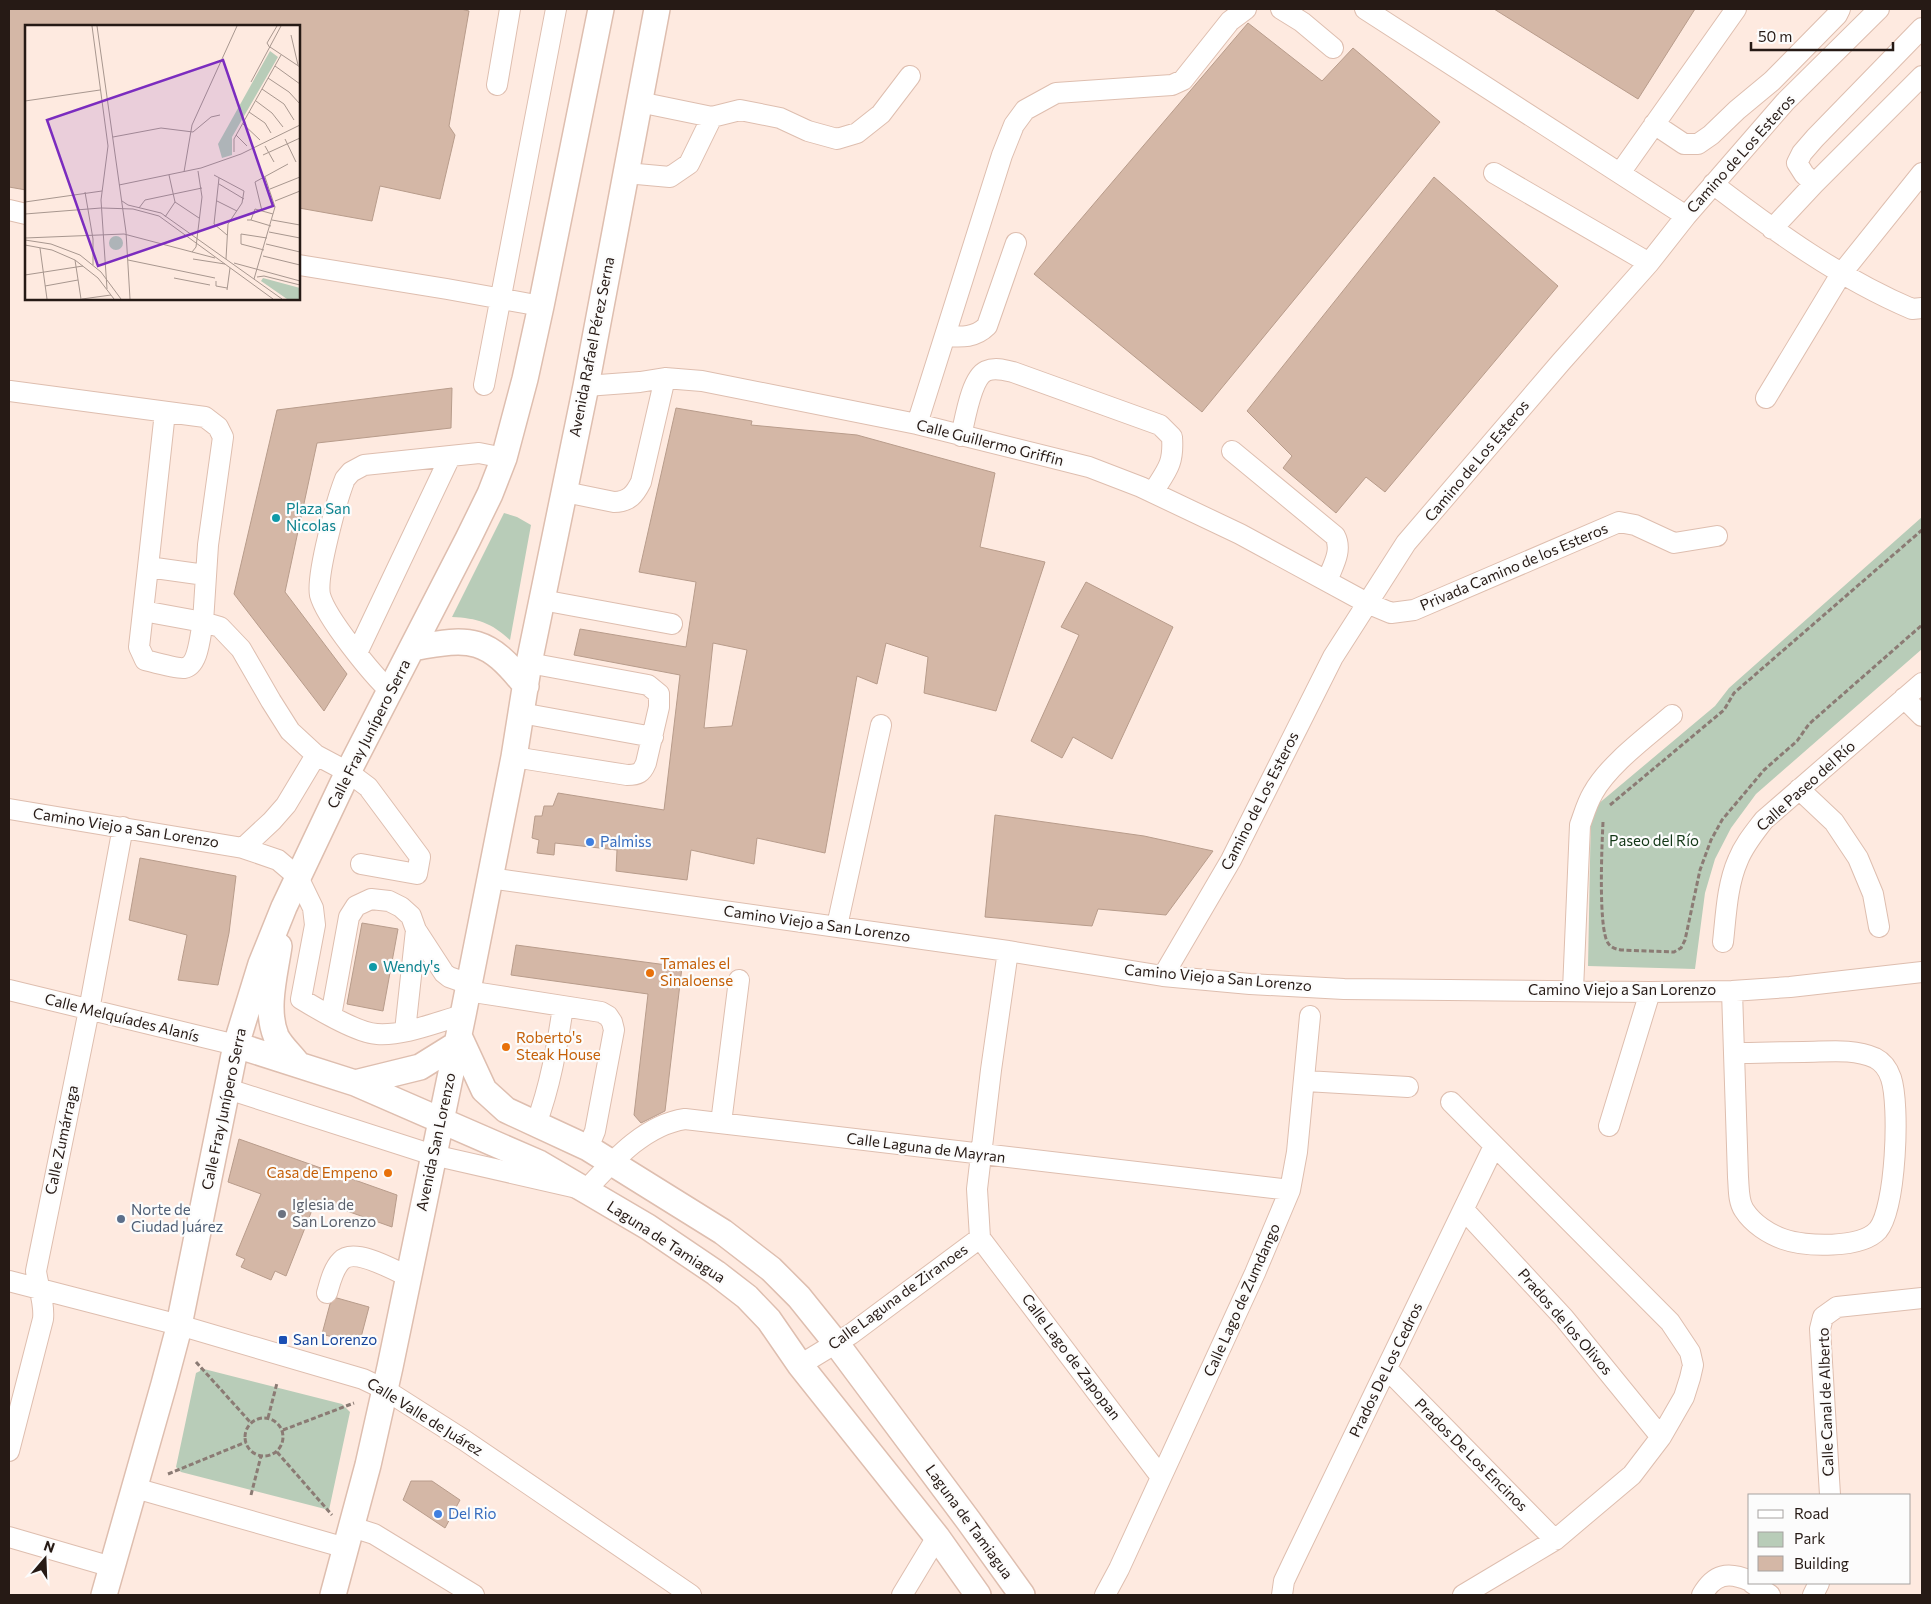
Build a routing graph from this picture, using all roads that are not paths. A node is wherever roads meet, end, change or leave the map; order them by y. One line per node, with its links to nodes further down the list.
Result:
1 (510, 9): 15 (street)
2 (556, 9): 33 (street)
3 (601, 9): 34 (main road)
4 (657, 9): 16 (main road, Avenida Rafael Pérez Serna)
5 (1246, 9): 36 (street)
6 (1281, 9): 12 (street)
7 (1365, 9): 21 (street)
8 (1736, 9): 18 (street)
9 (1840, 9): 18 (street)
10 (1879, 9): 23 (street, Camino de Los Esteros)
11 (1922, 28): 24 (street)
12 (1333, 48)
13 (910, 76): 17 (street)
14 (1922, 76): 24 (street)
15 (496, 85)
16 (639, 102): 17 (street); 19 (main road, Avenida Rafael Pérez Serna)
17 (712, 117): 19 (street)
18 (1654, 124): 21 (street)
19 (626, 173): 39 (main road, Avenida Rafael Pérez Serna)
20 (1494, 173): 30 (street)
21 (1620, 173): 27 (street)
22 (1922, 173): 32 (street)
23 (1713, 184): 27 (street, Camino de Los Esteros); 28 (street)
24 (1814, 184): 28 (street)
25 (9, 210): 26 (street)
26 (25, 214)
27 (1686, 216): 30 (street, Camino de Los Esteros)
28 (1772, 229): 32 (street)
29 (1016, 243): 36 (street)
30 (1649, 263): 55 (street, Camino de Los Esteros)
31 (300, 265): 33 (street)
32 (1841, 274): 35 (street); 41 (street)
33 (502, 298): 34 (street); 38 (street)
34 (541, 306): 47 (main road)
35 (1922, 308)
36 (946, 336): 43 (street)
37 (665, 378): 39 (street, Calle Guillermo Griffin); 43 (street, Calle Guillermo Griffin); 48 (street)
38 (484, 385)
39 (586, 386): 48 (main road, Avenida Rafael Pérez Serna)
40 (10, 391): 42 (street)
41 (1766, 398)
42 (165, 412): 51 (street); 52 (street)
43 (917, 424): 44 (street, Calle Guillermo Griffin)
44 (960, 436): 49 (street, Calle Guillermo Griffin); 49 (street)
45 (1232, 451): 53 (street)
46 (450, 457): 47 (street); 60 (street); 60 (street)
47 (504, 458): 59 (main road)
48 (564, 492): 54 (main road, Avenida Rafael Pérez Serna)
49 (1153, 492): 53 (street, Calle Guillermo Griffin)
50 (1717, 536): 55 (street, Privada Camino de los Esteros)
51 (148, 566): 52 (street); 56 (street)
52 (205, 575): 57 (street)
53 (1326, 582): 55 (street, Calle Guillermo Griffin)
54 (542, 600): 58 (street); 61 (main road, Avenida Rafael Pérez Serna)
55 (1367, 603): 87 (street, Camino de Los Esteros)
56 (143, 611): 57 (street); 57 (street)
57 (203, 622): 70 (street)
58 (672, 624)
59 (413, 648): 61 (main road); 63 (main road, Calle Fray Junípero Serra)
60 (357, 653): 63 (street)
61 (528, 674): 65 (main road, Avenida San Lorenzo); 69 (street)
62 (1922, 683): 64 (street, Calle Paseo del Río)
63 (390, 690): 72 (main road, Calle Fray Junípero Serra)
64 (1904, 698): 67 (street); 73 (street, Calle Paseo del Río)
65 (522, 713): 69 (street); 71 (main road, Avenida San Lorenzo)
66 (1672, 715): 90 (street)
67 (1922, 716)
68 (881, 725): 81 (street)
69 (653, 737): 71 (street)
70 (316, 755): 72 (street); 76 (street)
71 (514, 757): 79 (main road, Avenida San Lorenzo)
72 (348, 772): 77 (street); 78 (main road, Calle Fray Junípero Serra)
73 (1799, 789): 82 (street); 84 (street, Calle Paseo del Río)
74 (9, 809): 75 (street, Camino Viejo a San Lorenzo)
75 (123, 827): 76 (street, Camino Viejo a San Lorenzo); 96 (street, Calle Zumárraga)
76 (243, 848): 78 (street, Camino Viejo a San Lorenzo)
77 (361, 864)
78 (298, 877): 80 (main road, Calle Fray Junípero Serra); 94 (street)
79 (489, 878): 81 (street, Camino Viejo a San Lorenzo); 97 (main road, Avenida San Lorenzo)
80 (284, 907): 93 (main road); 101 (main road, Calle Fray Junípero Serra)
81 (837, 926): 85 (street, Camino Viejo a San Lorenzo)
82 (1878, 927)
83 (416, 930): 97 (street); 98 (street); 100 (street)
84 (1723, 942)
85 (1008, 951): 87 (street, Camino Viejo a San Lorenzo); 116 (street, Calle Laguna de Ziranoes)
86 (1922, 972): 91 (street, Camino Viejo a San Lorenzo)
87 (1163, 976): 90 (street, Camino Viejo a San Lorenzo)
88 (739, 980): 110 (street)
89 (9, 990): 96 (street, Calle Melquíades Alanís)
90 (1574, 990): 92 (street, Camino Viejo a San Lorenzo)
91 (1732, 991): 92 (street, Camino Viejo a San Lorenzo); 102 (street)
92 (1650, 992): 112 (street)
93 (272, 994): 94 (street); 103 (main road)
94 (301, 999): 98 (street)
95 (563, 1007): 97 (street); 111 (street); 114 (street)
96 (89, 1010): 101 (street, Calle Melquíades Alanís); 124 (street, Calle Zumárraga)
97 (463, 1014): 100 (street); 105 (main road); 109 (main road, Avenida San Lorenzo); 111 (main road, Laguna de Tamiagua)
98 (332, 1016): 100 (street)
99 (1310, 1016): 104 (street, Calle Lago de Zumdango)
100 (405, 1031)
101 (236, 1045): 103 (main road, Laguna de Tamiagua); 107 (main road, Calle Fray Junípero Serra)
102 (1735, 1053): 102 (street)
103 (298, 1064): 105 (main road, Laguna de Tamiagua)
104 (1306, 1081): 106 (street); 119 (street, Calle Lago de Zumdango)
105 (355, 1083): 109 (main road, Laguna de Tamiagua)
106 (1408, 1087)
107 (228, 1089): 115 (street); 127 (main road, Calle Fray Junípero Serra)
108 (1451, 1102): 113 (street)
109 (440, 1120): 115 (main road, Avenida San Lorenzo); 118 (main road, Laguna de Tamiagua)
110 (721, 1123): 116 (street, Calle Laguna de Mayran); 117 (street, Calle Laguna de Mayran)
111 (536, 1124): 114 (main road, Laguna de Tamiagua)
112 (1609, 1126)
113 (1494, 1146): 120 (street, Prados De Los Cedros); 132 (street)
114 (588, 1148): 117 (main road, Laguna de Tamiagua)
115 (433, 1155): 118 (street); 122 (main road, Avenida San Lorenzo)
116 (981, 1155): 119 (street, Calle Laguna de Mayran); 121 (street, Calle Laguna de Ziranoes)
117 (612, 1163): 118 (street, Calle Laguna de Mayran); 128 (main road, Laguna de Tamiagua)
118 (586, 1190): 129 (main road, Laguna de Tamiagua)
119 (1290, 1190): 134 (street, Calle Lago de Zumdango)
120 (1464, 1210): 130 (street, Prados De Los Cedros); 132 (street, Prados de los Olivos)
121 (980, 1238): 128 (street, Calle Laguna de Ziranoes); 134 (street, Calle Lago de Zapopan)
122 (409, 1277): 125 (street); 131 (main road, Avenida San Lorenzo)
123 (9, 1281): 124 (street, Calle Valle de Juárez)
124 (38, 1290): 127 (street, Calle Valle de Juárez); 133 (street, Calle Zumárraga)
125 (327, 1293)
126 (1922, 1298): 136 (street, Calle Canal de Alberto)
127 (179, 1325): 131 (street, Calle Valle de Juárez); 135 (main road, Calle Fray Junípero Serra)
128 (836, 1343): 129 (street, Calle Laguna de Ziranoes); 150 (main road, Laguna de Tamiagua)
129 (800, 1365): 139 (main road, Laguna de Tamiagua)
130 (1387, 1369): 140 (street, Prados De Los Encinos); 152 (street, Prados De Los Cedros)
131 (384, 1389): 137 (main road, Avenida San Lorenzo); 147 (street, Calle Valle de Juárez)
132 (1661, 1437): 140 (street)
133 (9, 1451)
134 (1161, 1477): 151 (street, Calle Lago de Zumdango)
135 (134, 1488): 137 (street); 141 (main road, Calle Fray Junípero Serra)
136 (1830, 1494)
137 (343, 1530): 145 (main road, Avenida San Lorenzo); 146 (street)
138 (9, 1537): 141 (street)
139 (937, 1537): 148 (street); 149 (main road, Laguna de Tamiagua)
140 (1555, 1540): 153 (street)
141 (112, 1568): 144 (main road, Calle Fray Junípero Serra)
142 (1748, 1581): 154 (street)
143 (1754, 1584): 155 (street)
144 (104, 1595)
145 (333, 1595)
146 (474, 1595)
147 (691, 1595)
148 (902, 1595)
149 (978, 1595)
150 (1022, 1595)
151 (1105, 1595)
152 (1282, 1595)
153 (1463, 1595)
154 (1702, 1595)
155 (1770, 1595)

